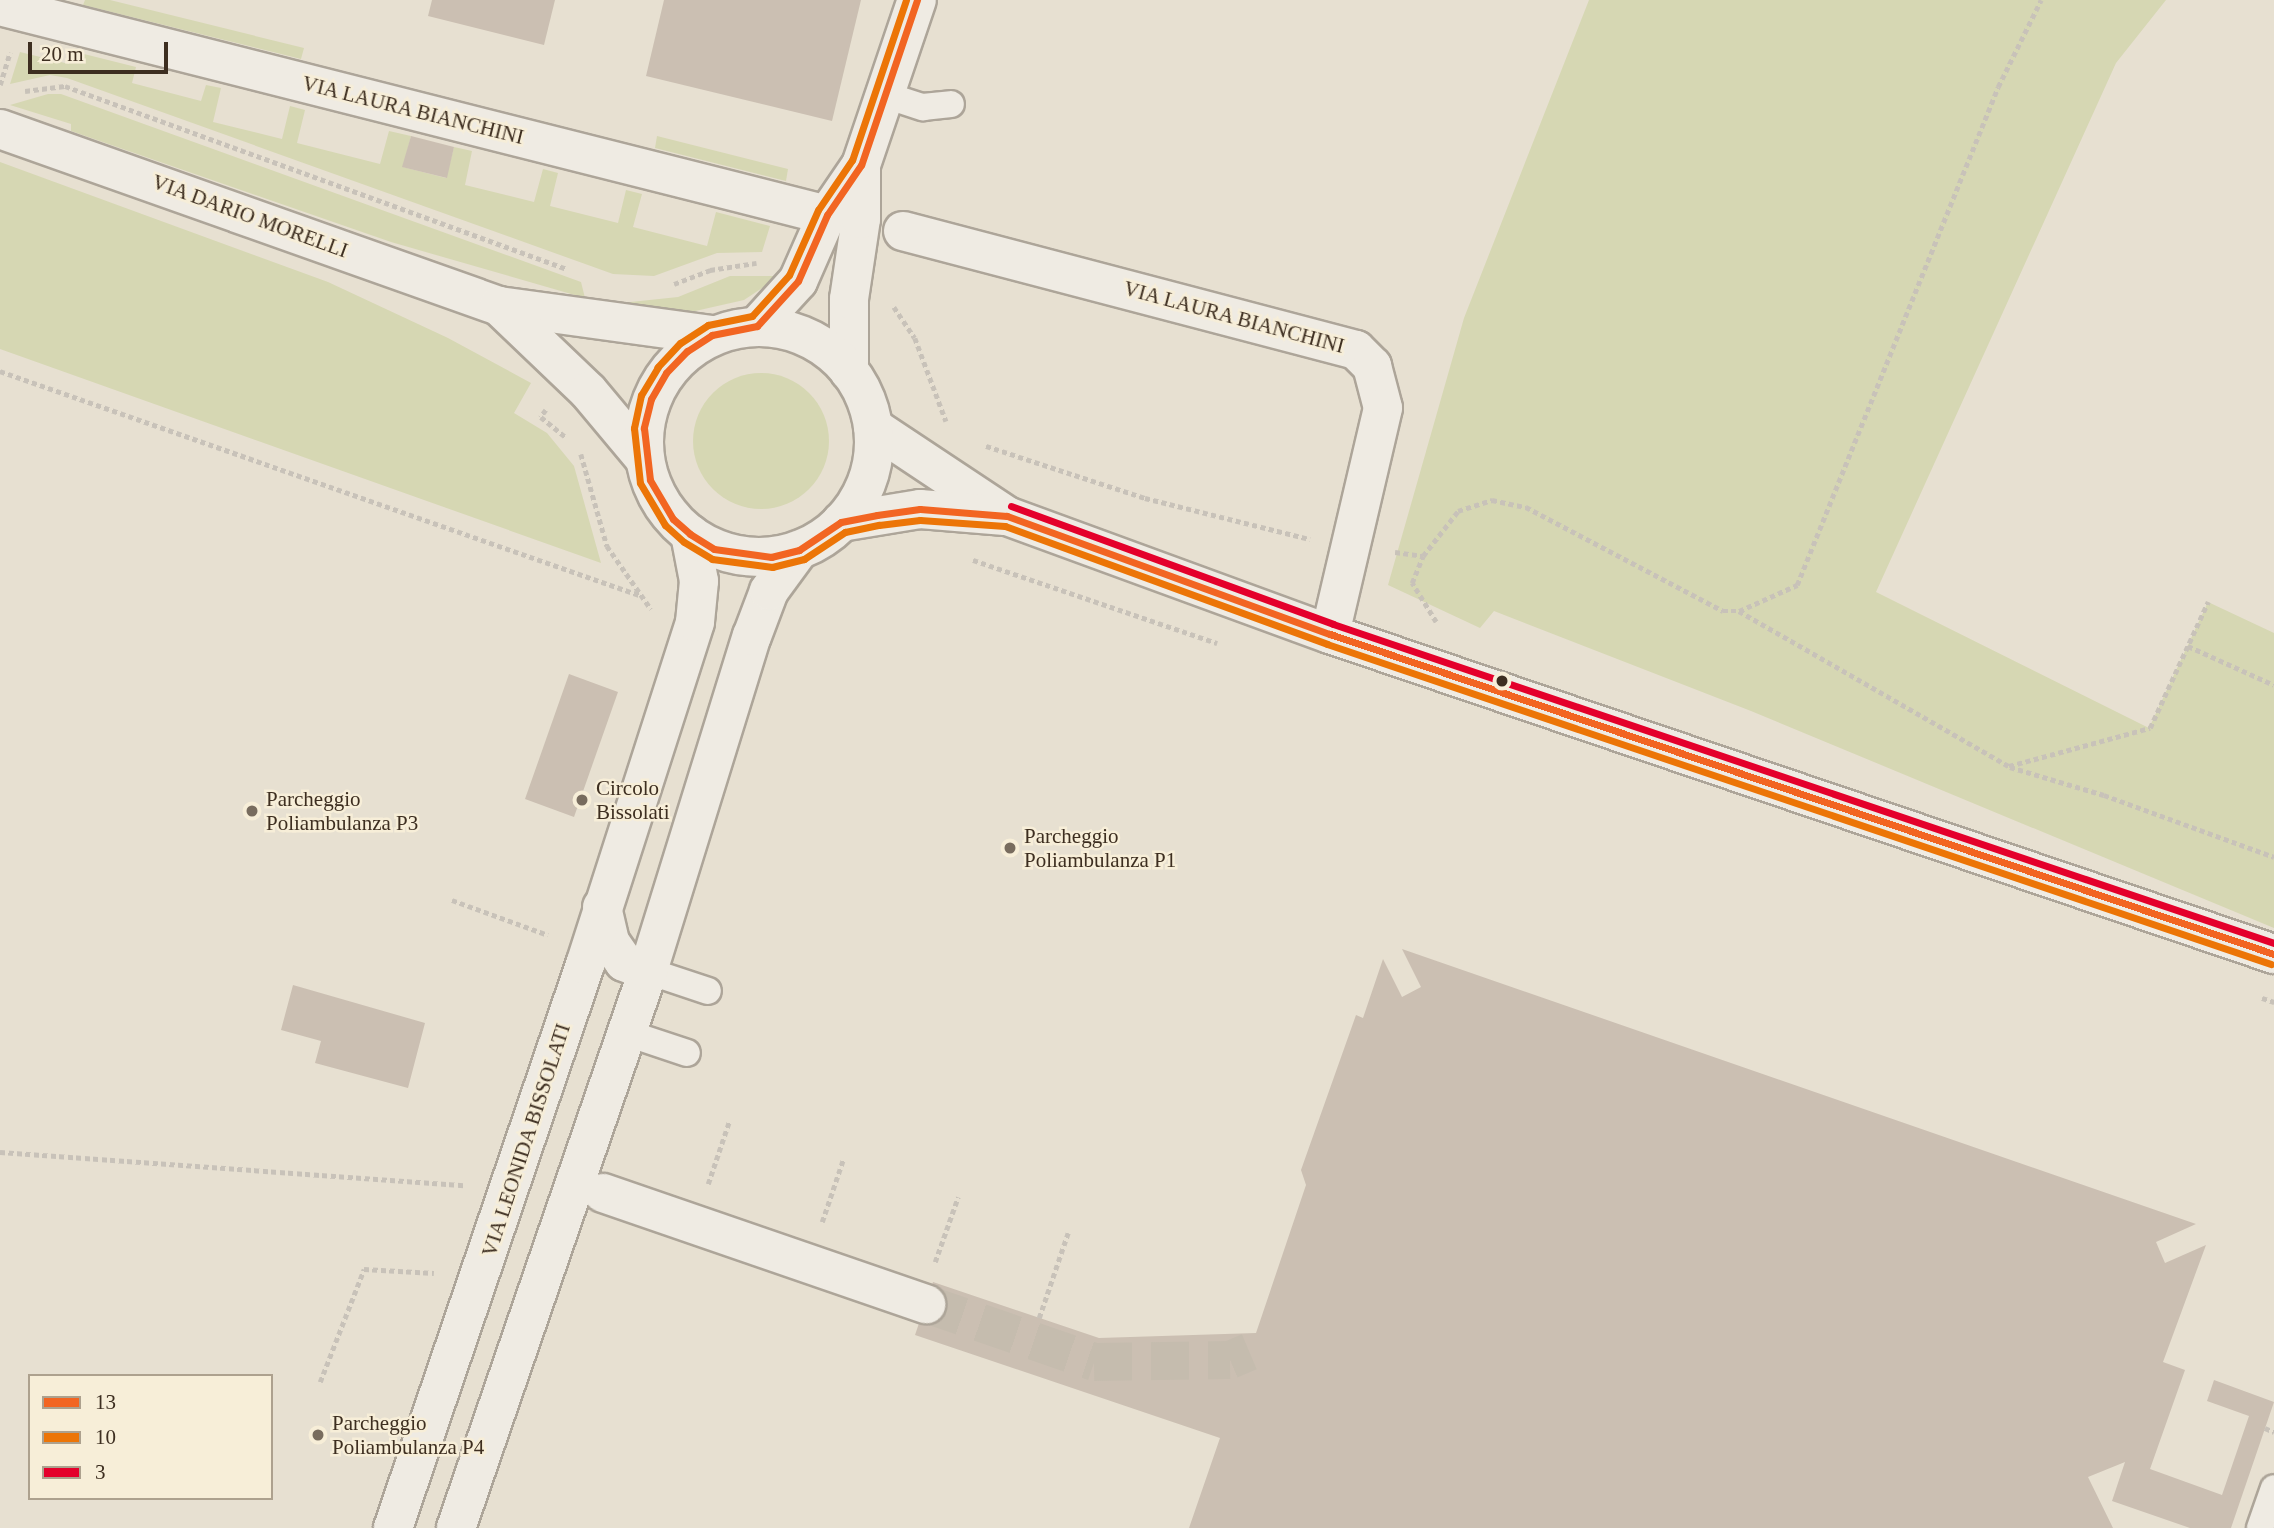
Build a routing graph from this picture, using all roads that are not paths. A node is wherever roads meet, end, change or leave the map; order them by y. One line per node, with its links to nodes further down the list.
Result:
1 (917, 0): 3 (street)
2 (18, 15): 7 (street, VIA LAURA BIANCHINI)
3 (885, 94): 4 (lane); 6 (street)
4 (951, 104)
5 (0, 129): 9 (street, VIA DARIO MORELLI)
6 (861, 165): 7 (street); 12 (street)
7 (827, 215): 10 (street)
8 (903, 231): 19 (street, VIA LAURA BIANCHINI)
9 (499, 306): 11 (street, VIA DARIO MORELLI); 14 (street, VIA DARIO MORELLI)
10 (757, 326): 11 (street); 12 (street)
11 (712, 335): 14 (street)
12 (849, 371): 13 (street)
13 (873, 427): 15 (street); 16 (street)
14 (644, 458): 17 (street)
15 (1007, 516): 16 (street); 19 (street)
16 (841, 522): 18 (street)
17 (690, 534): 18 (street); 20 (street, VIA LEONIDA BISSOLATI)
18 (799, 550): 22 (street)
19 (1330, 634): 21 (street)
20 (602, 907): 22 (street); 28 (street, VIA LEONIDA BISSOLATI)
21 (2274, 954)
22 (649, 971): 23 (lane); 24 (street)
23 (708, 991)
24 (627, 1033): 25 (lane); 29 (street)
25 (687, 1053)
26 (604, 1194): 27 (street)
27 (924, 1304)
28 (448, 1372): 29 (street); 31 (street, VIA LEONIDA BISSOLATI)
29 (491, 1427): 32 (street)
30 (2274, 1488): 33 (lane)
31 (393, 1528)
32 (456, 1528)
33 (2260, 1528)

